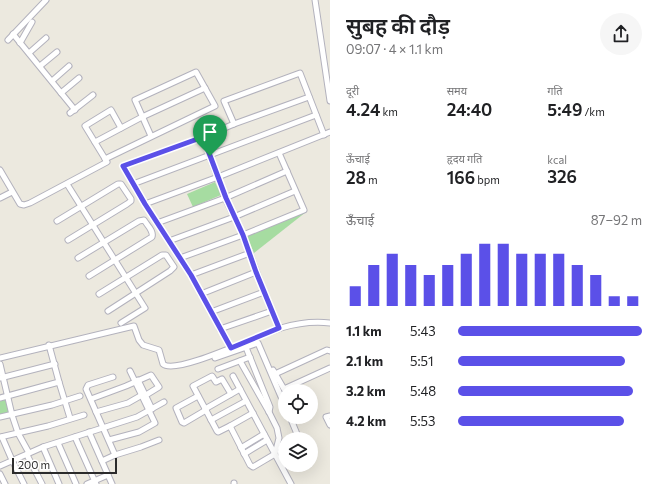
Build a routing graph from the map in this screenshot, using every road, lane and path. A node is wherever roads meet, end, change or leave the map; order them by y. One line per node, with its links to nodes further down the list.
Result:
1 (46, 0): 4 (street)
2 (315, 0): 18 (street)
3 (32, 22): 7 (street)
4 (13, 34): 6 (street); 7 (street)
5 (46, 38): 9 (street)
6 (8, 40)
7 (20, 43): 9 (street)
8 (57, 52): 10 (street)
9 (29, 53): 10 (street)
10 (40, 66): 13 (street)
11 (69, 66): 13 (street)
12 (79, 78): 15 (street)
13 (52, 81): 15 (street)
14 (205, 88): 20 (street); 20 (street); 25 (street)
15 (61, 93): 16 (street)
16 (93, 95)
17 (309, 97): 19 (street); 21 (street); 21 (street)
18 (330, 101)
19 (316, 115): 24 (street); 29 (street)
20 (142, 117): 22 (street); 25 (street)
21 (234, 124): 26 (street)
22 (121, 128): 27 (street); 27 (street)
23 (330, 132): 24 (street)
24 (324, 135): 28 (street)
25 (151, 136): 30 (street)
26 (203, 137): 29 (street); 35 (street)
27 (95, 142): 30 (street)
28 (279, 153): 32 (street); 33 (street)
29 (210, 156): 33 (street); 35 (street)
30 (105, 159): 34 (street)
31 (0, 170): 37 (street)
32 (287, 171): 36 (street); 39 (street)
33 (218, 177): 39 (street); 40 (street)
34 (67, 184): 37 (street); 41 (street)
35 (133, 184): 40 (street)
36 (295, 191): 42 (street); 46 (street)
37 (12, 192): 38 (street)
38 (0, 198)
39 (226, 198): 42 (street); 44 (street)
40 (145, 204): 44 (street)
41 (81, 206): 43 (street); 45 (street); 45 (street)
42 (234, 217): 46 (street); 48 (street)
43 (57, 221)
44 (158, 223): 48 (street)
45 (93, 225): 47 (street); 49 (street)
46 (243, 235): 50 (street); 52 (street)
47 (68, 240)
48 (169, 241): 52 (street)
49 (104, 242): 51 (street); 53 (street); 53 (street)
50 (250, 253): 54 (street); 55 (street)
51 (78, 258)
52 (180, 258): 55 (street)
53 (115, 260): 56 (street); 57 (street)
54 (256, 272): 58 (street); 61 (street)
55 (191, 275): 61 (street)
56 (89, 276)
57 (126, 278): 59 (street); 59 (street); 60 (street)
58 (264, 292): 63 (street); 64 (street)
59 (136, 293): 62 (street); 65 (street)
60 (99, 294)
61 (201, 294): 64 (street)
62 (108, 311)
63 (272, 311): 67 (street); 68 (street)
64 (211, 312): 68 (street)
65 (121, 323)
66 (330, 323): 67 (street)
67 (279, 328): 69 (street)
68 (220, 329): 71 (street)
69 (245, 344): 71 (street); 73 (street); 75 (street); 89 (street)
70 (49, 346): 71 (street); 74 (street); 78 (street)
71 (231, 348)
72 (330, 351): 79 (street)
73 (250, 357): 76 (street); 87 (street)
74 (0, 358)
75 (215, 358)
76 (240, 361): 80 (street); 87 (street)
77 (0, 364): 84 (street)
78 (55, 364): 84 (street); 86 (street)
79 (330, 368)
80 (218, 370)
81 (130, 371): 85 (street)
82 (233, 376): 88 (street)
83 (113, 377): 96 (street)
84 (1, 378): 94 (street)
85 (136, 381): 91 (street); 91 (street); 96 (street)
86 (60, 382): 94 (street); 97 (street)
87 (257, 384): 114 (street)
88 (240, 389): 90 (street); 98 (street)
89 (278, 390)
90 (231, 394): 93 (street); 101 (street)
91 (144, 395): 100 (street); 102 (street)
92 (80, 396): 97 (street)
93 (198, 396): 101 (street); 101 (street)
94 (7, 397): 95 (street); 104 (street)
95 (0, 398)
96 (91, 399): 102 (street)
97 (65, 400): 104 (street); 108 (street)
98 (246, 400): 103 (street); 109 (street)
99 (164, 402): 100 (street)
100 (151, 410): 112 (street); 119 (street)
101 (205, 410): 109 (street)
102 (96, 412): 112 (street)
103 (253, 413): 111 (street); 116 (street)
104 (12, 414): 107 (street); 115 (street)
105 (84, 415): 108 (street)
106 (330, 416): 110 (street)
107 (0, 417)
108 (70, 418): 115 (street)
109 (211, 420): 111 (street)
110 (330, 425)
111 (230, 426): 125 (street)
112 (104, 427): 113 (street); 119 (street)
113 (89, 432): 118 (street); 131 (street)
114 (278, 432)
115 (18, 433): 117 (street); 126 (street)
116 (264, 434): 121 (street); 125 (street)
117 (1, 437): 130 (street)
118 (75, 437): 122 (street); 135 (street)
119 (109, 440): 129 (street)
120 (160, 440): 129 (street)
121 (267, 440): 127 (street); 128 (street)
122 (58, 443): 124 (street); 140 (street)
123 (278, 446): 128 (street)
124 (44, 447): 126 (street); 139 (street)
125 (241, 448): 127 (street)
126 (29, 453): 130 (street); 138 (street)
127 (244, 454): 128 (street)
128 (275, 454): 143 (street)
129 (115, 455): 131 (street)
130 (12, 460): 132 (street); 137 (street)
131 (102, 461): 134 (street)
132 (0, 466)
133 (0, 474): 136 (street)
134 (108, 474): 135 (street); 142 (street)
135 (95, 482): 141 (street)
136 (5, 484)
137 (24, 484)
138 (42, 484)
139 (59, 484)
140 (76, 484)
141 (87, 484)
142 (112, 484)
143 (291, 484)

